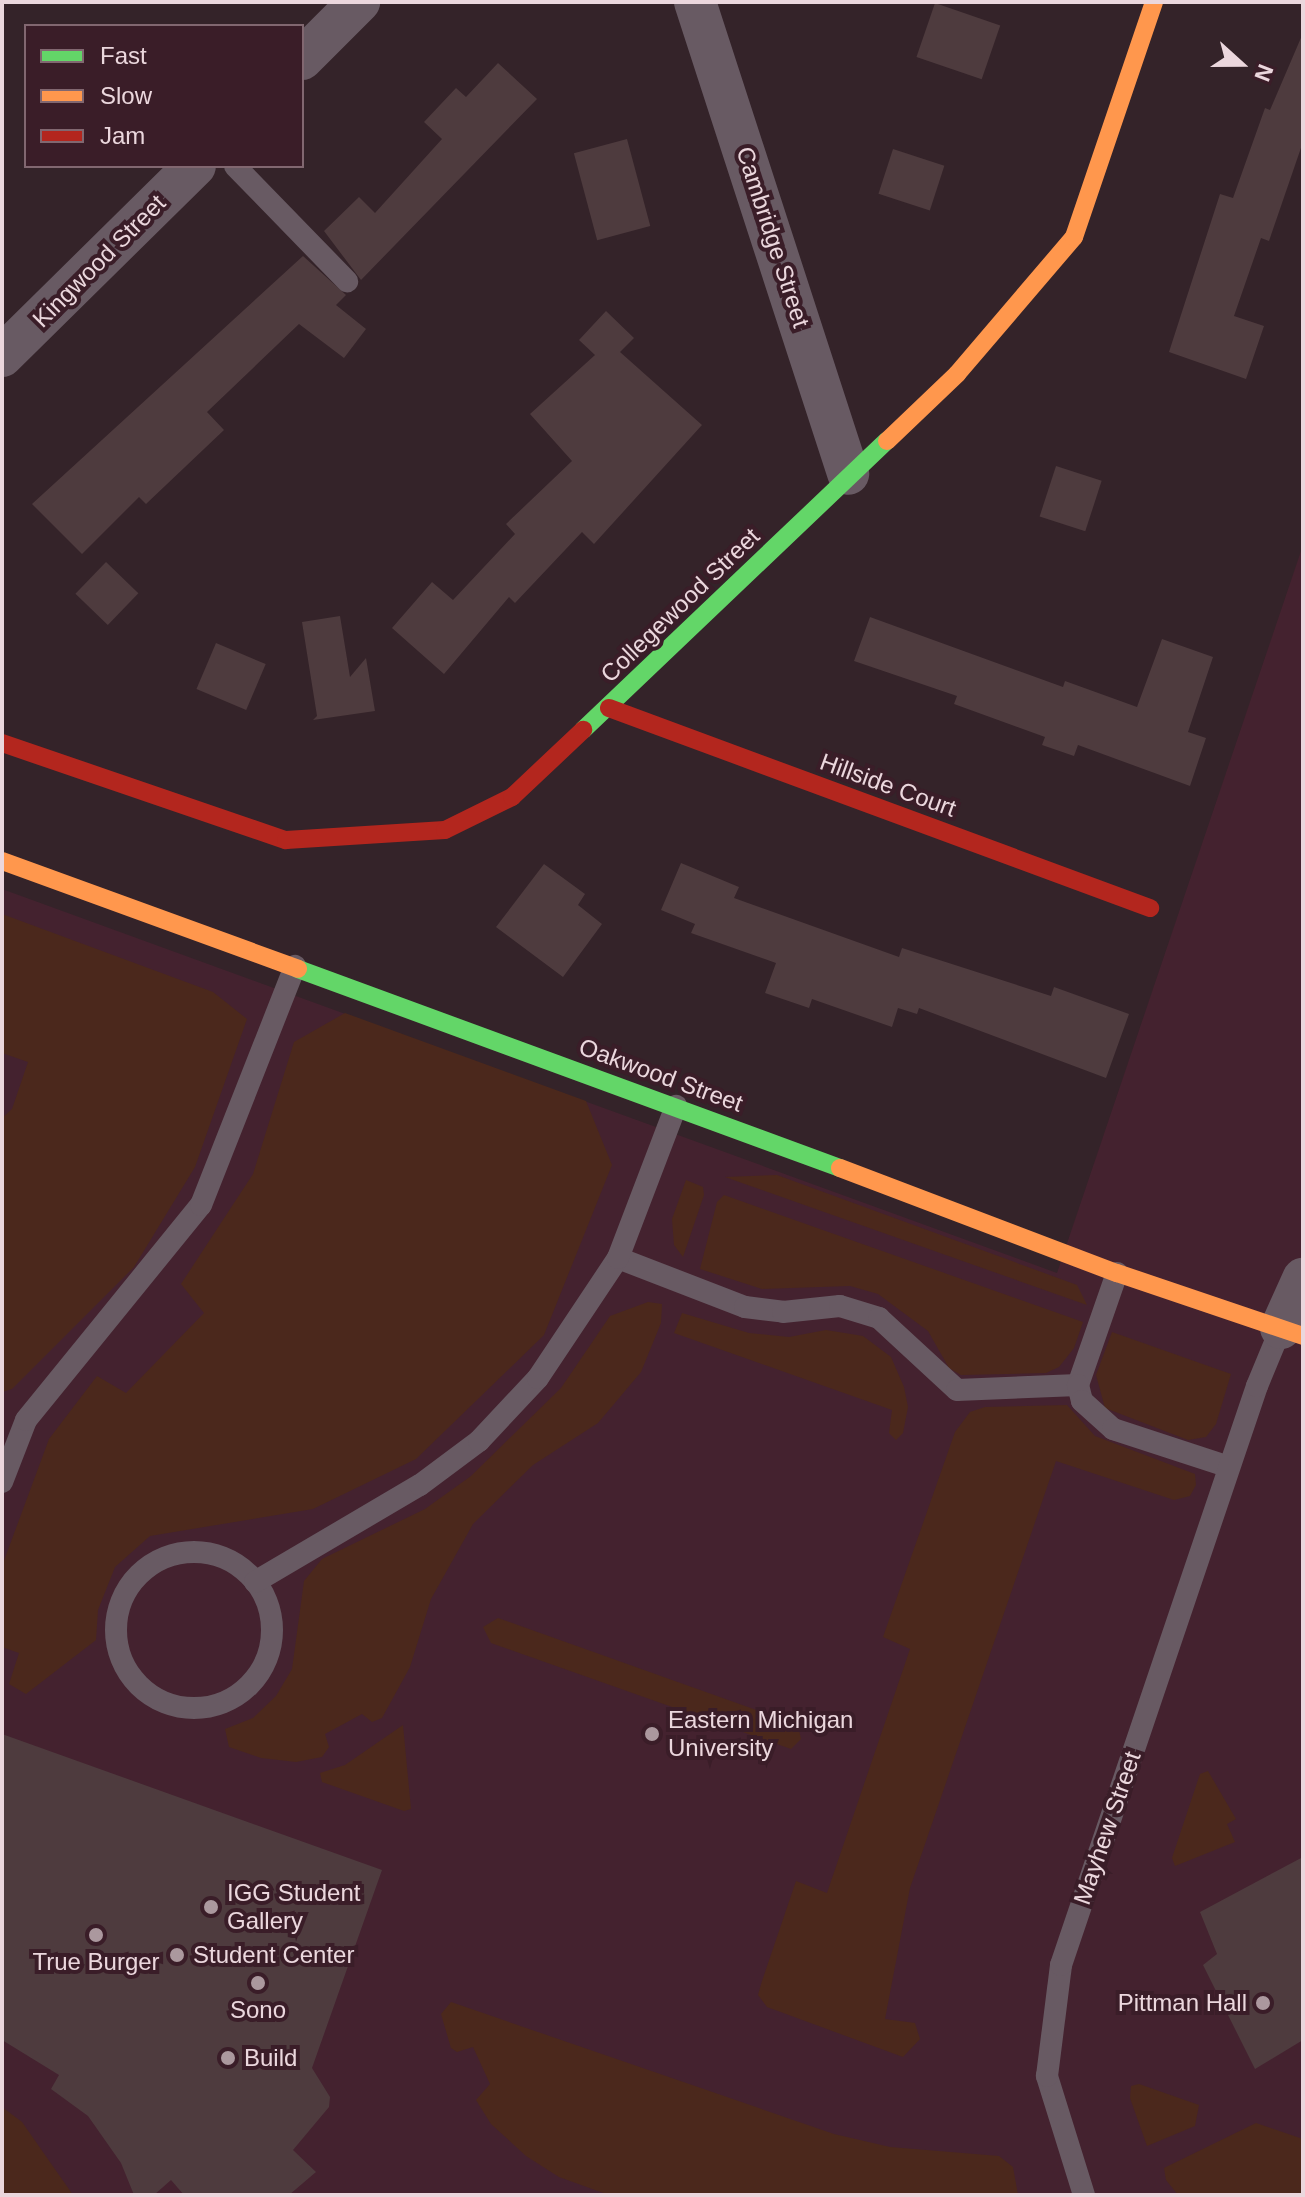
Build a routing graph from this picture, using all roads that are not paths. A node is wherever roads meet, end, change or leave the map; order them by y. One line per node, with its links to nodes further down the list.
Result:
1 (359, 2): 4 (street)
2 (695, 2): 9 (street, Cambridge Street)
3 (1154, 2): 9 (street, Collegewood Street)
4 (304, 57)
5 (193, 168): 8 (street, Kingwood Street)
6 (237, 168): 7 (lane)
7 (347, 281)
8 (2, 356)
9 (848, 474): 10 (street, Collegewood Street)
10 (609, 708): 11 (street, Collegewood Street); 13 (street, Hillside Court)
11 (2, 743)
12 (2, 861): 14 (street, Oakwood Street)
13 (1150, 908)
14 (295, 966): 15 (street, Oakwood Street); 21 (lane)
15 (676, 1106): 16 (lane); 17 (street, Oakwood Street)
16 (618, 1258): 20 (lane); 25 (lane)
17 (1117, 1273): 19 (street, Oakwood Street); 20 (lane)
18 (1303, 1279): 19 (street)
19 (1292, 1332): 23 (lane, Mayhew Street)
20 (1078, 1385): 23 (lane)
21 (26, 1420): 22 (lane); 24 (lane)
22 (2, 1431)
23 (1229, 1467): 26 (lane, Mayhew Street)
24 (2, 1482)
25 (255, 1582): 25 (lane)
26 (1084, 2195)

